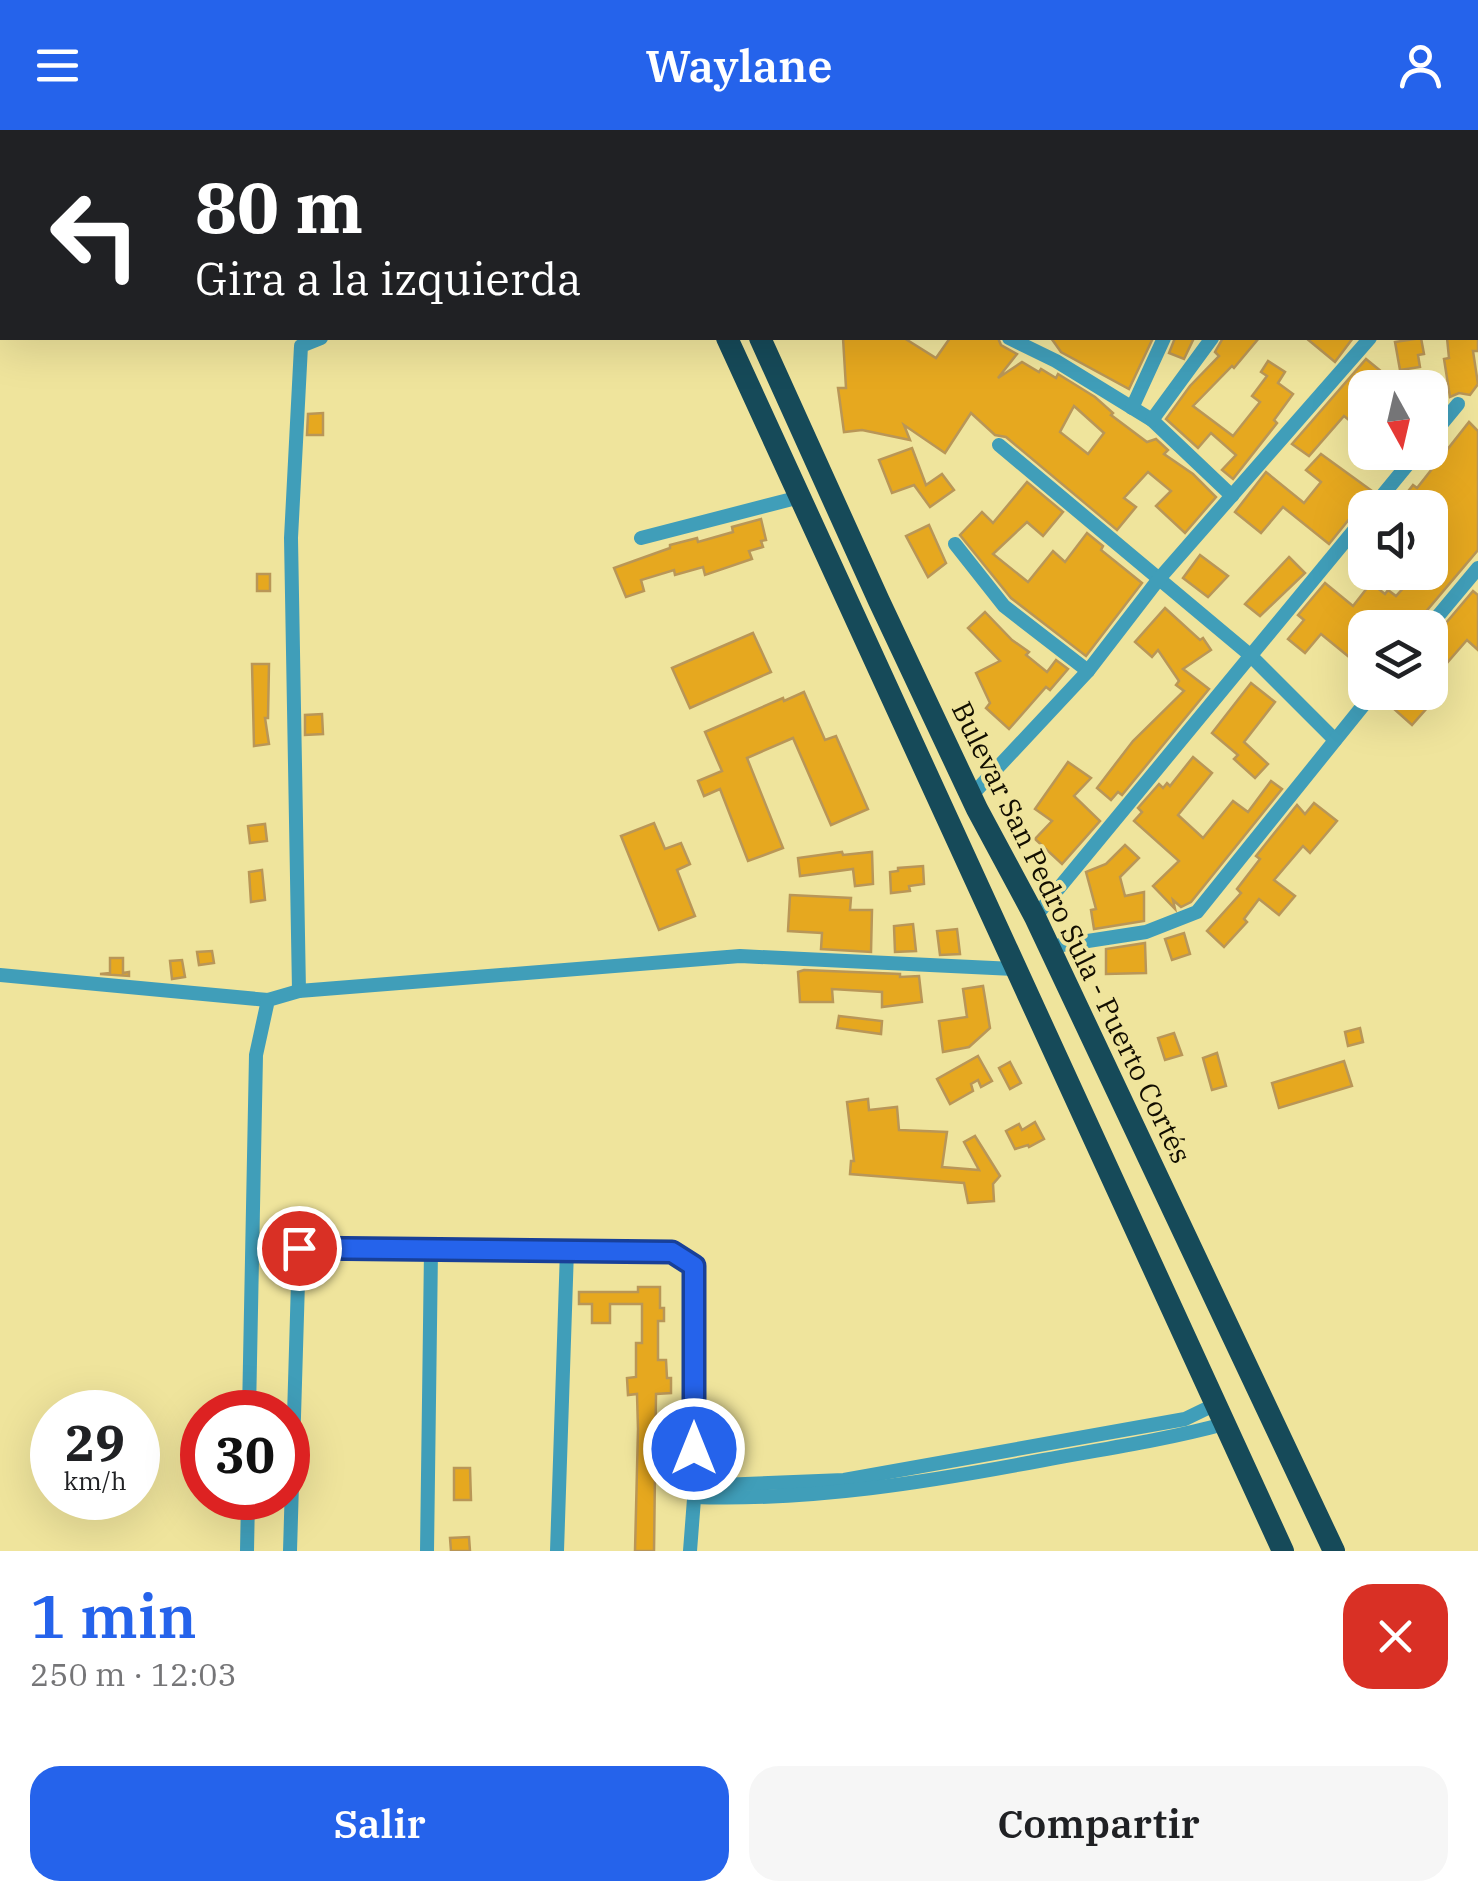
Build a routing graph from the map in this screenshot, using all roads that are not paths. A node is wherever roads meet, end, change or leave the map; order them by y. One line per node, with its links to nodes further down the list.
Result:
1 (317, 340): 32 (street)
2 (729, 340): 16 (highway)
3 (761, 340): 27 (highway, Bulevar San Pedro Sula - Puerto Cortés)
4 (1013, 340): 9 (street)
5 (1163, 340): 9 (street)
6 (1211, 340): 11 (street)
7 (1368, 340): 15 (street)
8 (1458, 404): 10 (street)
9 (1132, 408): 11 (street)
10 (1448, 416)
11 (1152, 420): 15 (street)
12 (1000, 445): 21 (street)
13 (1403, 470): 14 (street)
14 (1387, 490)
15 (1232, 496): 21 (street)
16 (800, 497): 18 (street); 30 (highway)
17 (1348, 537): 23 (street)
18 (641, 538)
19 (955, 544): 24 (street)
20 (1478, 568): 22 (street)
21 (1158, 580): 23 (street); 24 (street)
22 (1443, 610)
23 (1250, 656): 26 (street); 28 (street)
24 (1088, 671): 27 (street)
25 (1359, 710): 26 (street)
26 (1335, 740): 29 (street)
27 (971, 796): 28 (highway, Bulevar San Pedro Sula - Puerto Cortés)
28 (1035, 917): 29 (highway, Bulevar San Pedro Sula - Puerto Cortés)
29 (1049, 947): 46 (highway, Bulevar San Pedro Sula - Puerto Cortés)
30 (1014, 968): 32 (street); 37 (highway)
31 (0, 975): 33 (street)
32 (299, 991): 33 (street)
33 (268, 1000): 36 (street)
34 (430, 1250): 35 (street); 41 (street); 42 (street)
35 (567, 1250): 38 (street); 43 (street)
36 (249, 1390)
37 (1220, 1414): 38 (street); 45 (highway)
38 (695, 1491): 44 (street)
39 (248, 1520): 40 (street)
40 (247, 1551)
41 (290, 1551)
42 (427, 1551)
43 (557, 1551)
44 (690, 1551)
45 (1283, 1551)
46 (1334, 1551)

